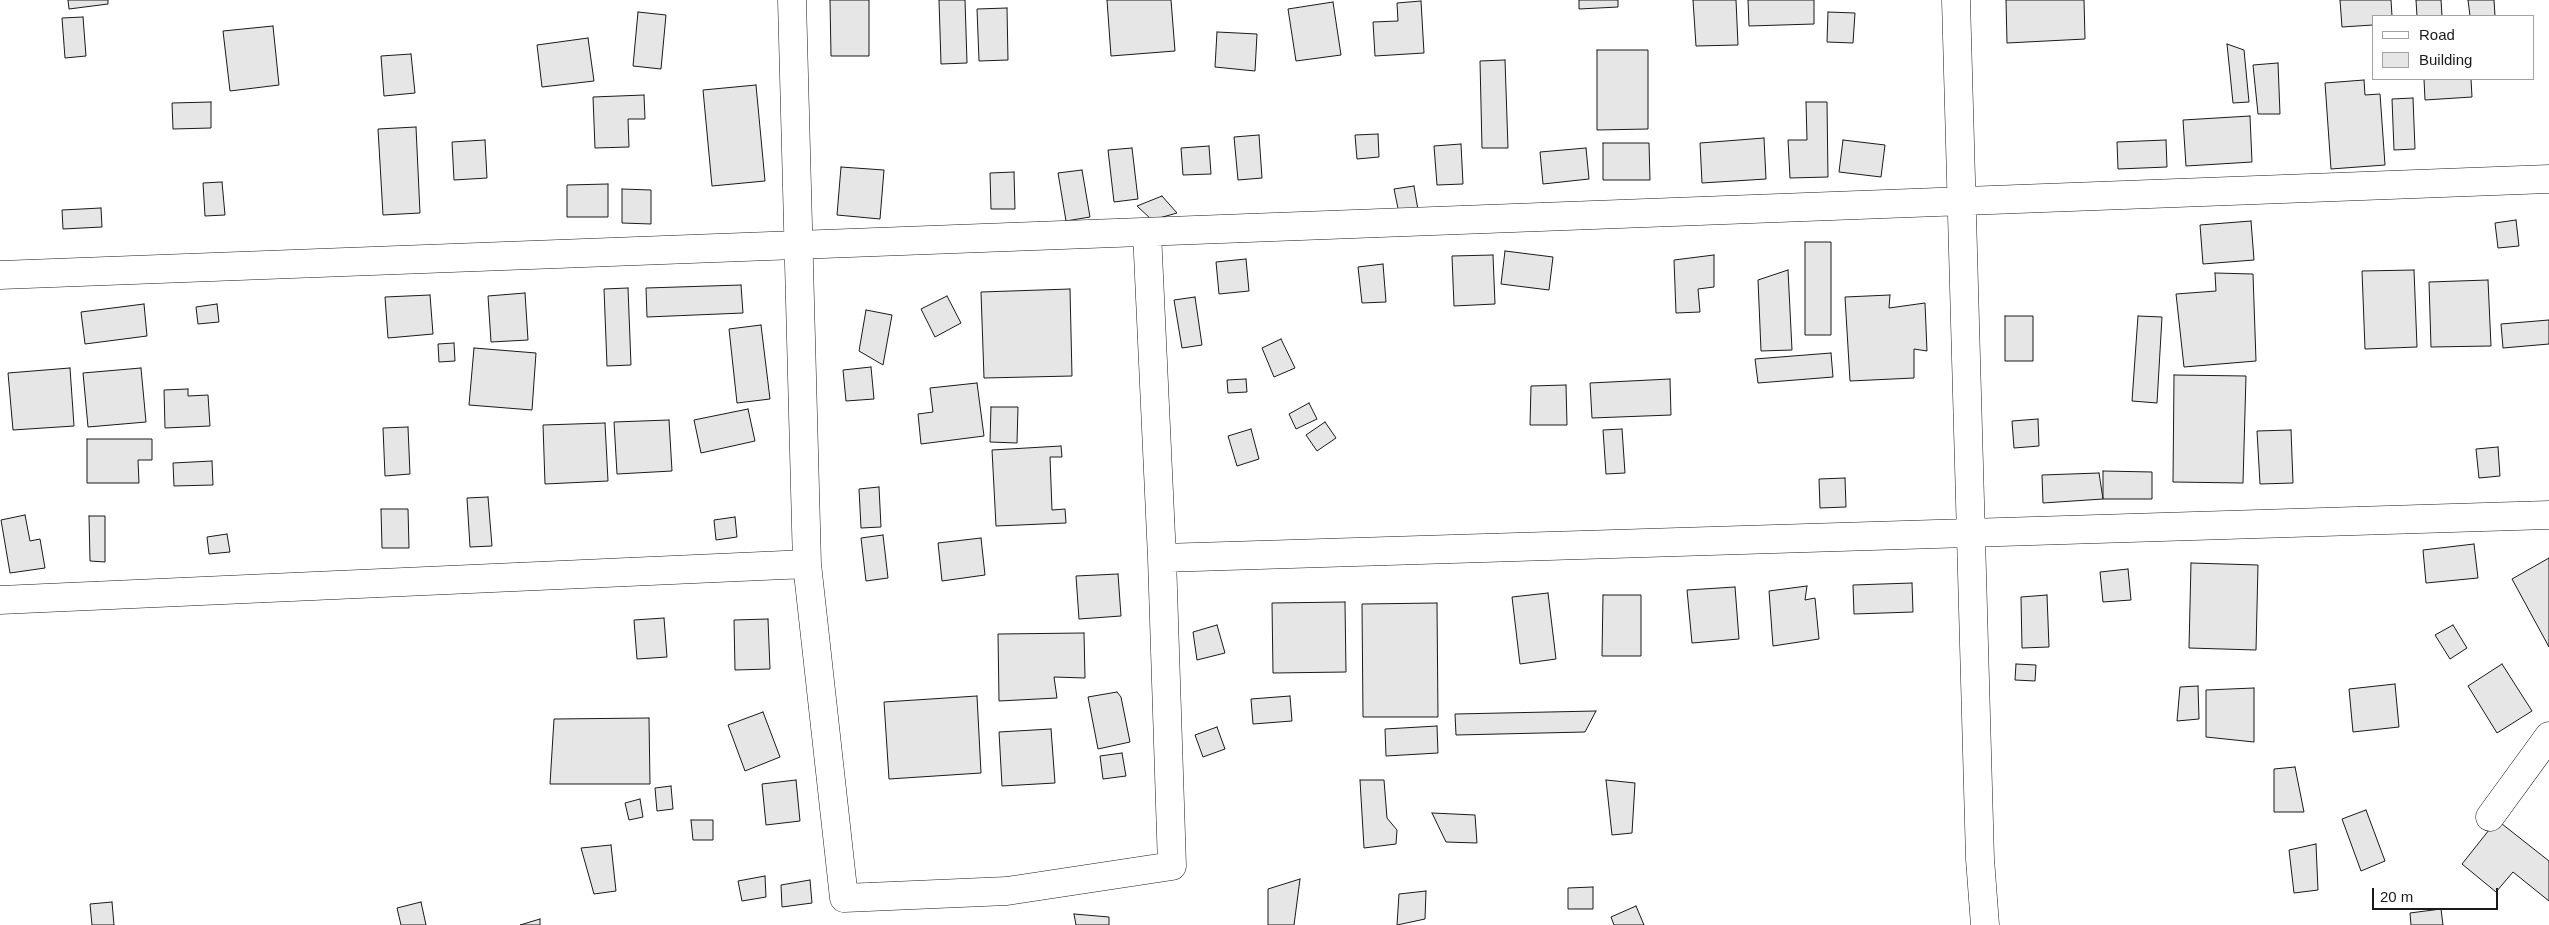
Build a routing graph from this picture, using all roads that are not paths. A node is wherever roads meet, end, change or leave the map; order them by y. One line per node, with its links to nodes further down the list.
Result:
1 (792, 0): 6 (street)
2 (1956, 0): 4 (street)
3 (2549, 178): 4 (street)
4 (1961, 201): 5 (street); 9 (street)
5 (1147, 232): 6 (street); 10 (street)
6 (797, 245): 7 (street); 11 (street)
7 (0, 275)
8 (2549, 515): 9 (street)
9 (1971, 534): 10 (street); 15 (street)
10 (1162, 558): 11 (street)
11 (807, 564): 12 (street)
12 (0, 600)
13 (2549, 736): 14 (street)
14 (2490, 817)
15 (1986, 925)

